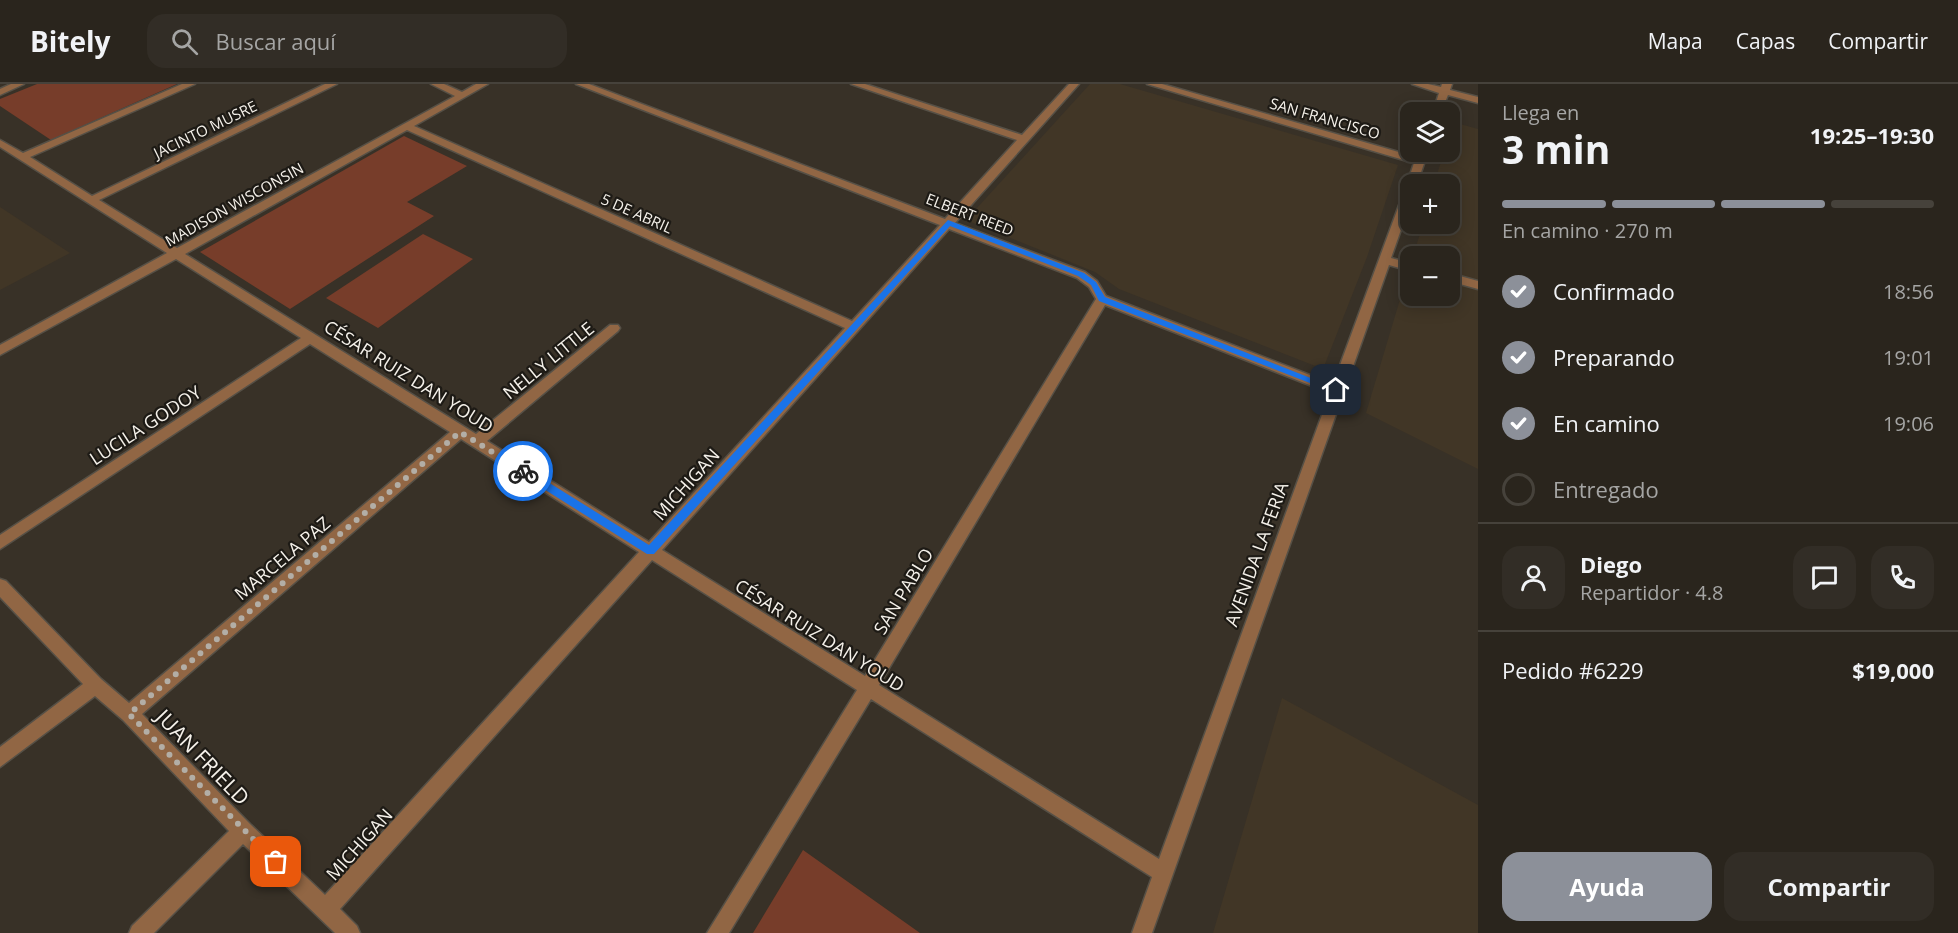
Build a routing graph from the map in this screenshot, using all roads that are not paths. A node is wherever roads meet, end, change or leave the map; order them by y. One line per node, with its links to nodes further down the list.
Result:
1 (19, 84): 12 (street)
2 (190, 84): 19 (street)
3 (332, 84): 20 (street, JACINTO MUSRE)
4 (436, 84): 13 (street)
5 (483, 84): 13 (street, MADISON WISCONSIN)
6 (581, 84): 22 (street, ELBERT REED)
7 (856, 84): 16 (street)
8 (1074, 84): 16 (street, MICHIGAN)
9 (1152, 84): 18 (street, SAN FRANCISCO)
10 (1417, 84): 11 (street)
11 (1446, 88): 14 (street)
12 (0, 92)
13 (463, 96): 15 (street, MADISON WISCONSIN)
14 (1478, 100)
15 (406, 126): 23 (street, MADISON WISCONSIN); 29 (street, 5 DE ABRIL)
16 (1024, 139): 22 (street, MICHIGAN)
17 (0, 143): 19 (street, CÉSAR RUIZ DAN YOUD)
18 (1400, 150)
19 (22, 157): 20 (street, CÉSAR RUIZ DAN YOUD)
20 (91, 200): 23 (street, CÉSAR RUIZ DAN YOUD)
21 (1400, 216): 24 (street, AVENIDA LA FERIA)
22 (948, 223): 28 (street, ELBERT REED); 29 (street, MICHIGAN)
23 (176, 254): 31 (street, CÉSAR RUIZ DAN YOUD); 32 (street, MADISON WISCONSIN)
24 (1384, 260): 25 (street); 33 (street, AVENIDA LA FERIA)
25 (1400, 264)
26 (1460, 280): 27 (street)
27 (1478, 285)
28 (1102, 299): 33 (street, ELBERT REED); 40 (street, SAN PABLO)
29 (855, 327): 37 (street, MICHIGAN)
30 (614, 328): 35 (street, NELLY LITTLE)
31 (310, 338): 34 (street, CÉSAR RUIZ DAN YOUD); 36 (street, LUCILA GODOY)
32 (0, 351)
33 (1336, 390): 44 (street, AVENIDA LA FERIA)
34 (460, 432): 35 (street, CÉSAR RUIZ DAN YOUD); 41 (street, MARCELA PAZ)
35 (476, 441): 37 (street, CÉSAR RUIZ DAN YOUD)
36 (0, 543)
37 (650, 551): 40 (street, CÉSAR RUIZ DAN YOUD); 45 (street, MICHIGAN)
38 (0, 587): 39 (street, JUAN FRIELD)
39 (95, 685): 41 (street, JUAN FRIELD); 42 (street)
40 (868, 688): 44 (street, CÉSAR RUIZ DAN YOUD); 48 (street, SAN PABLO)
41 (129, 714): 43 (street, JUAN FRIELD)
42 (0, 758)
43 (243, 831): 45 (street, JUAN FRIELD); 46 (street)
44 (1162, 872): 49 (street, AVENIDA LA FERIA)
45 (326, 909): 47 (street, JUAN FRIELD)
46 (139, 933)
47 (350, 933)
48 (717, 933)
49 (1142, 933)

